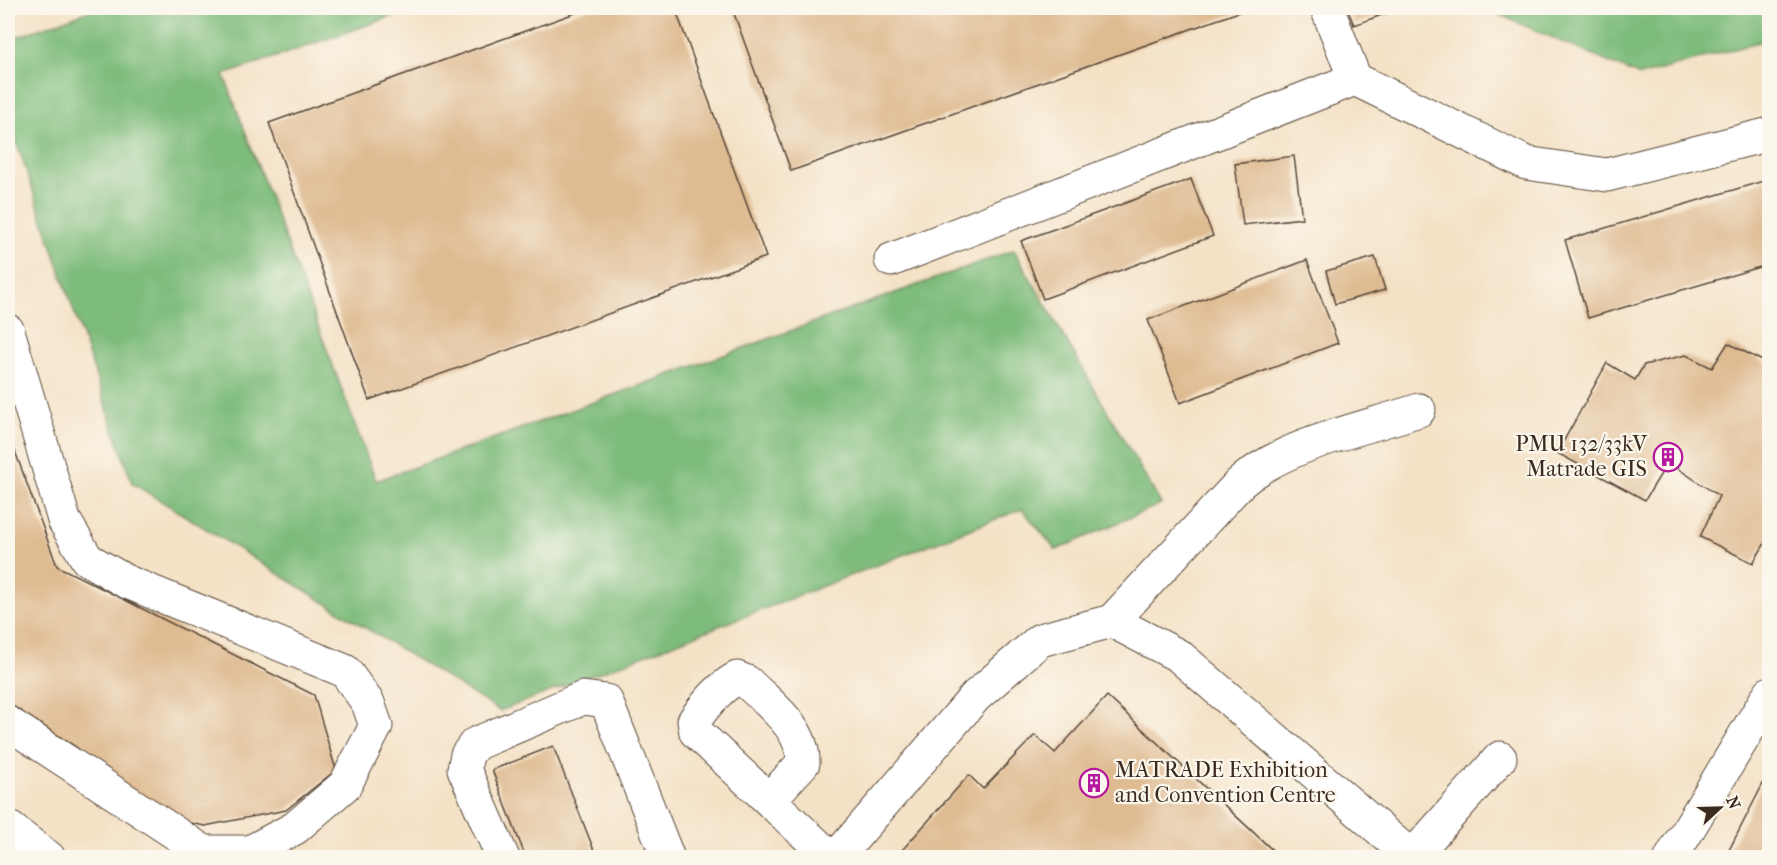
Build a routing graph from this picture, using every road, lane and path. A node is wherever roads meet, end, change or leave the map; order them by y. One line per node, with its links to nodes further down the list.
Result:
1 (1327, 8): 2 (lane)
2 (1355, 79): 3 (lane); 4 (lane)
3 (1770, 134)
4 (891, 260)
5 (8, 331): 9 (lane)
6 (1419, 410): 7 (lane)
7 (1112, 621): 14 (lane); 18 (lane)
8 (1770, 693): 19 (lane)
9 (8, 723)
10 (1500, 758): 14 (lane)
11 (770, 799): 17 (lane)
12 (8, 827): 15 (lane)
13 (660, 855): 16 (lane)
14 (1412, 857)
15 (49, 858)
16 (503, 858)
17 (831, 858)
18 (836, 858)
19 (1671, 858)

